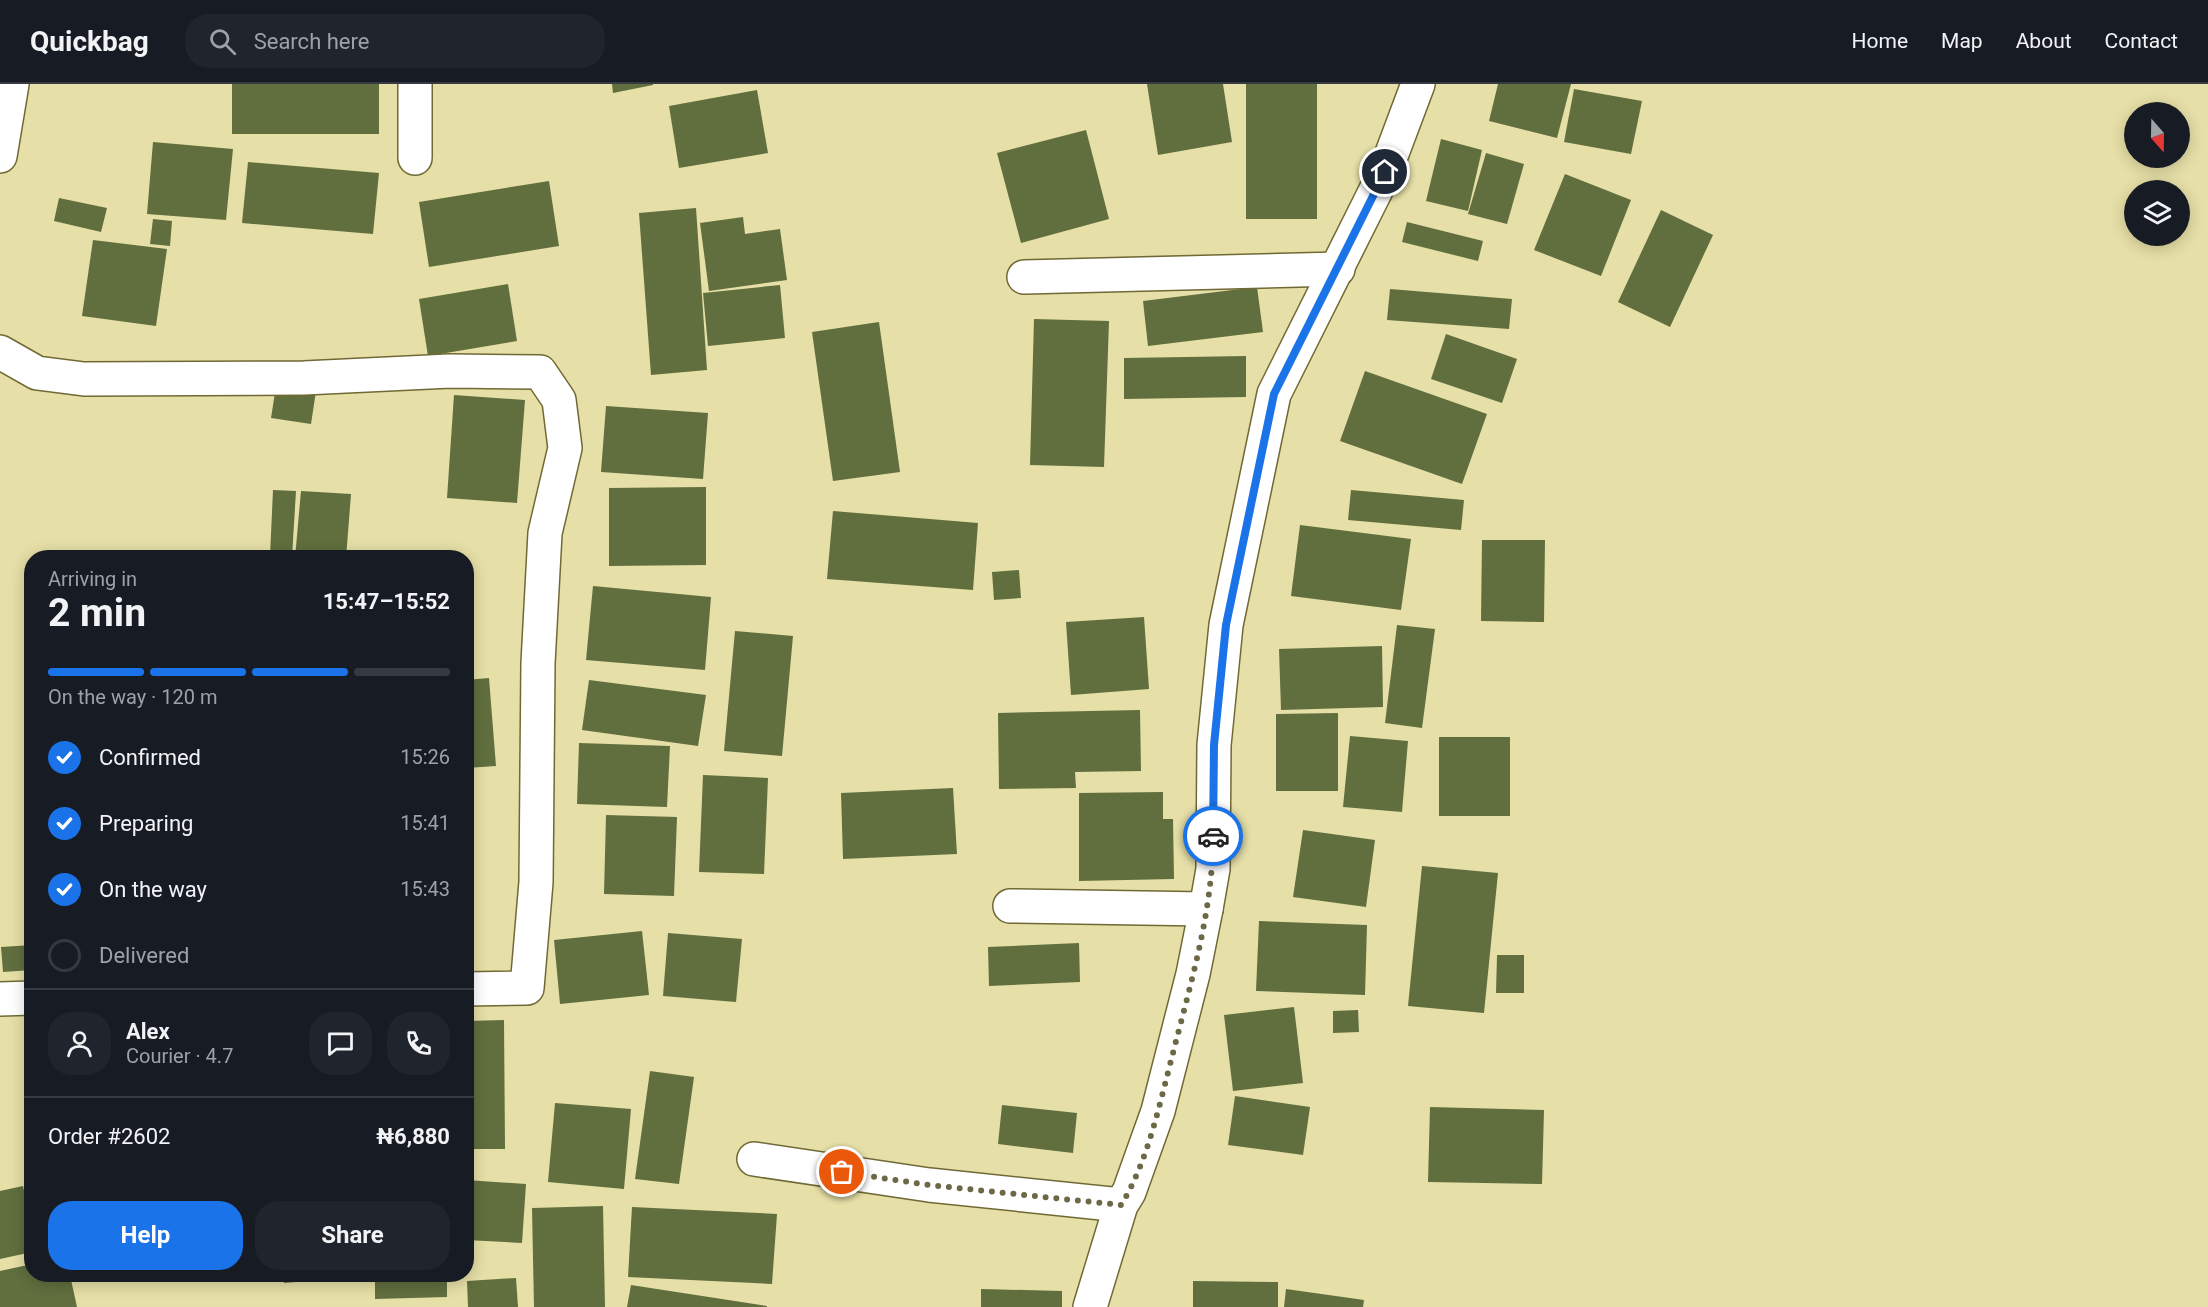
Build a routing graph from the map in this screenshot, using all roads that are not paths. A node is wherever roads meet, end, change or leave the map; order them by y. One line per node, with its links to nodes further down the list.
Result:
1 (12, 84): 4 (street)
2 (416, 84): 5 (street)
3 (1418, 84): 6 (street)
4 (0, 156)
5 (415, 158)
6 (1338, 269): 7 (street); 10 (street)
7 (1024, 277)
8 (0, 352): 11 (street)
9 (1010, 906): 10 (street)
10 (1206, 909): 15 (street)
11 (474, 990)
12 (24, 998): 13 (street)
13 (0, 999)
14 (754, 1159): 15 (street)
15 (1121, 1205): 16 (street)
16 (1090, 1307)

